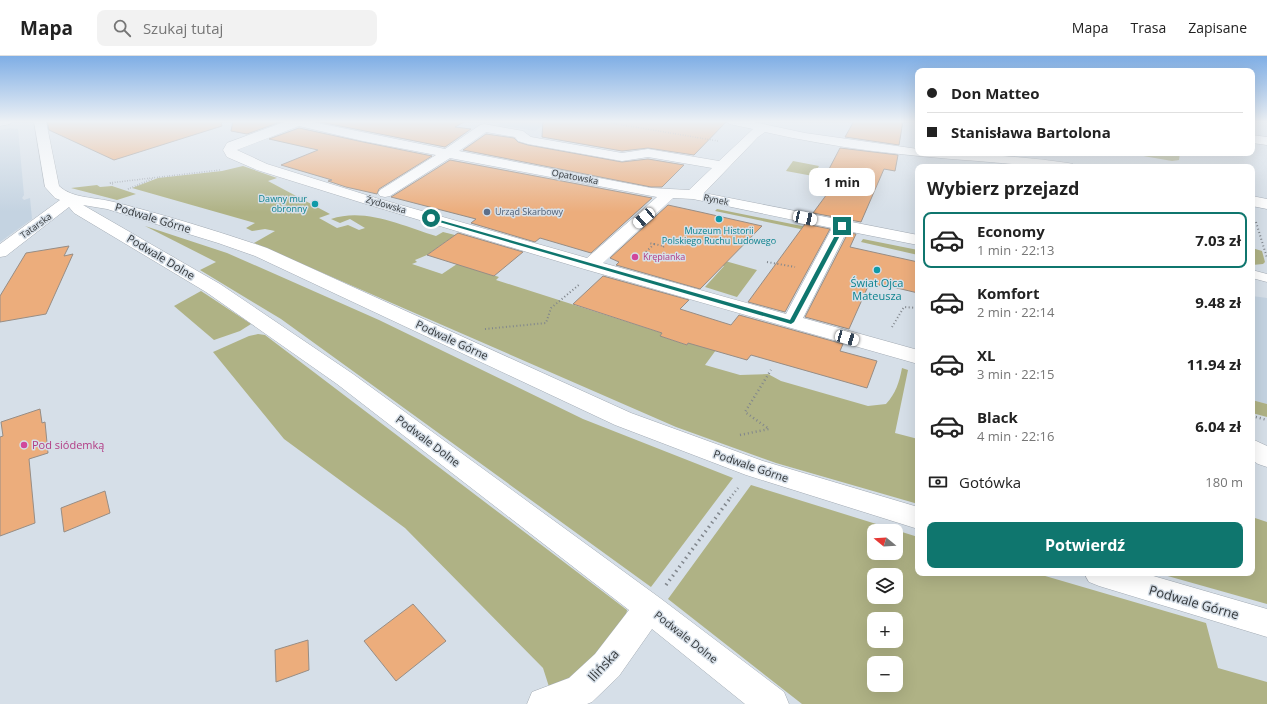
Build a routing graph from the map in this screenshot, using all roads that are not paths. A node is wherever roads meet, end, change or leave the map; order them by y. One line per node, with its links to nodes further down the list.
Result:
1 (45, 151): 15 (street, Podwale Górne)
2 (231, 151): 21 (street, Żydowska)
3 (439, 151): 7 (street, Opatowska)
4 (451, 151): 7 (street)
5 (590, 151): 11 (street)
6 (737, 151): 11 (street, Rynek)
7 (448, 153): 12 (street); 13 (street, Opatowska)
8 (936, 156): 9 (street)
9 (972, 162): 10 (street)
10 (1047, 164)
11 (722, 166): 14 (street, Rynek)
12 (385, 193)
13 (669, 194): 14 (street, Opatowska); 21 (street)
14 (693, 195): 18 (street, Rynek)
15 (70, 198): 20 (street, Tatarska); 28 (street, Podwale Górne); 30 (street, Podwale Dolne)
16 (1255, 202): 17 (street)
17 (1267, 204)
18 (842, 226): 19 (street, Rynek); 24 (street)
19 (915, 239)
20 (0, 252)
21 (590, 265): 24 (street, Żydowska)
22 (1255, 275): 23 (lane)
23 (1267, 278)
24 (791, 322): 25 (street, Żydowska)
25 (915, 356)
26 (1255, 450): 27 (street)
27 (1267, 458)
28 (915, 517)
29 (1109, 576): 31 (street, Podwale Górne)
30 (649, 608): 32 (street, Ilińska); 33 (street, Podwale Dolne)
31 (1267, 623)
32 (544, 704)
33 (772, 704)

